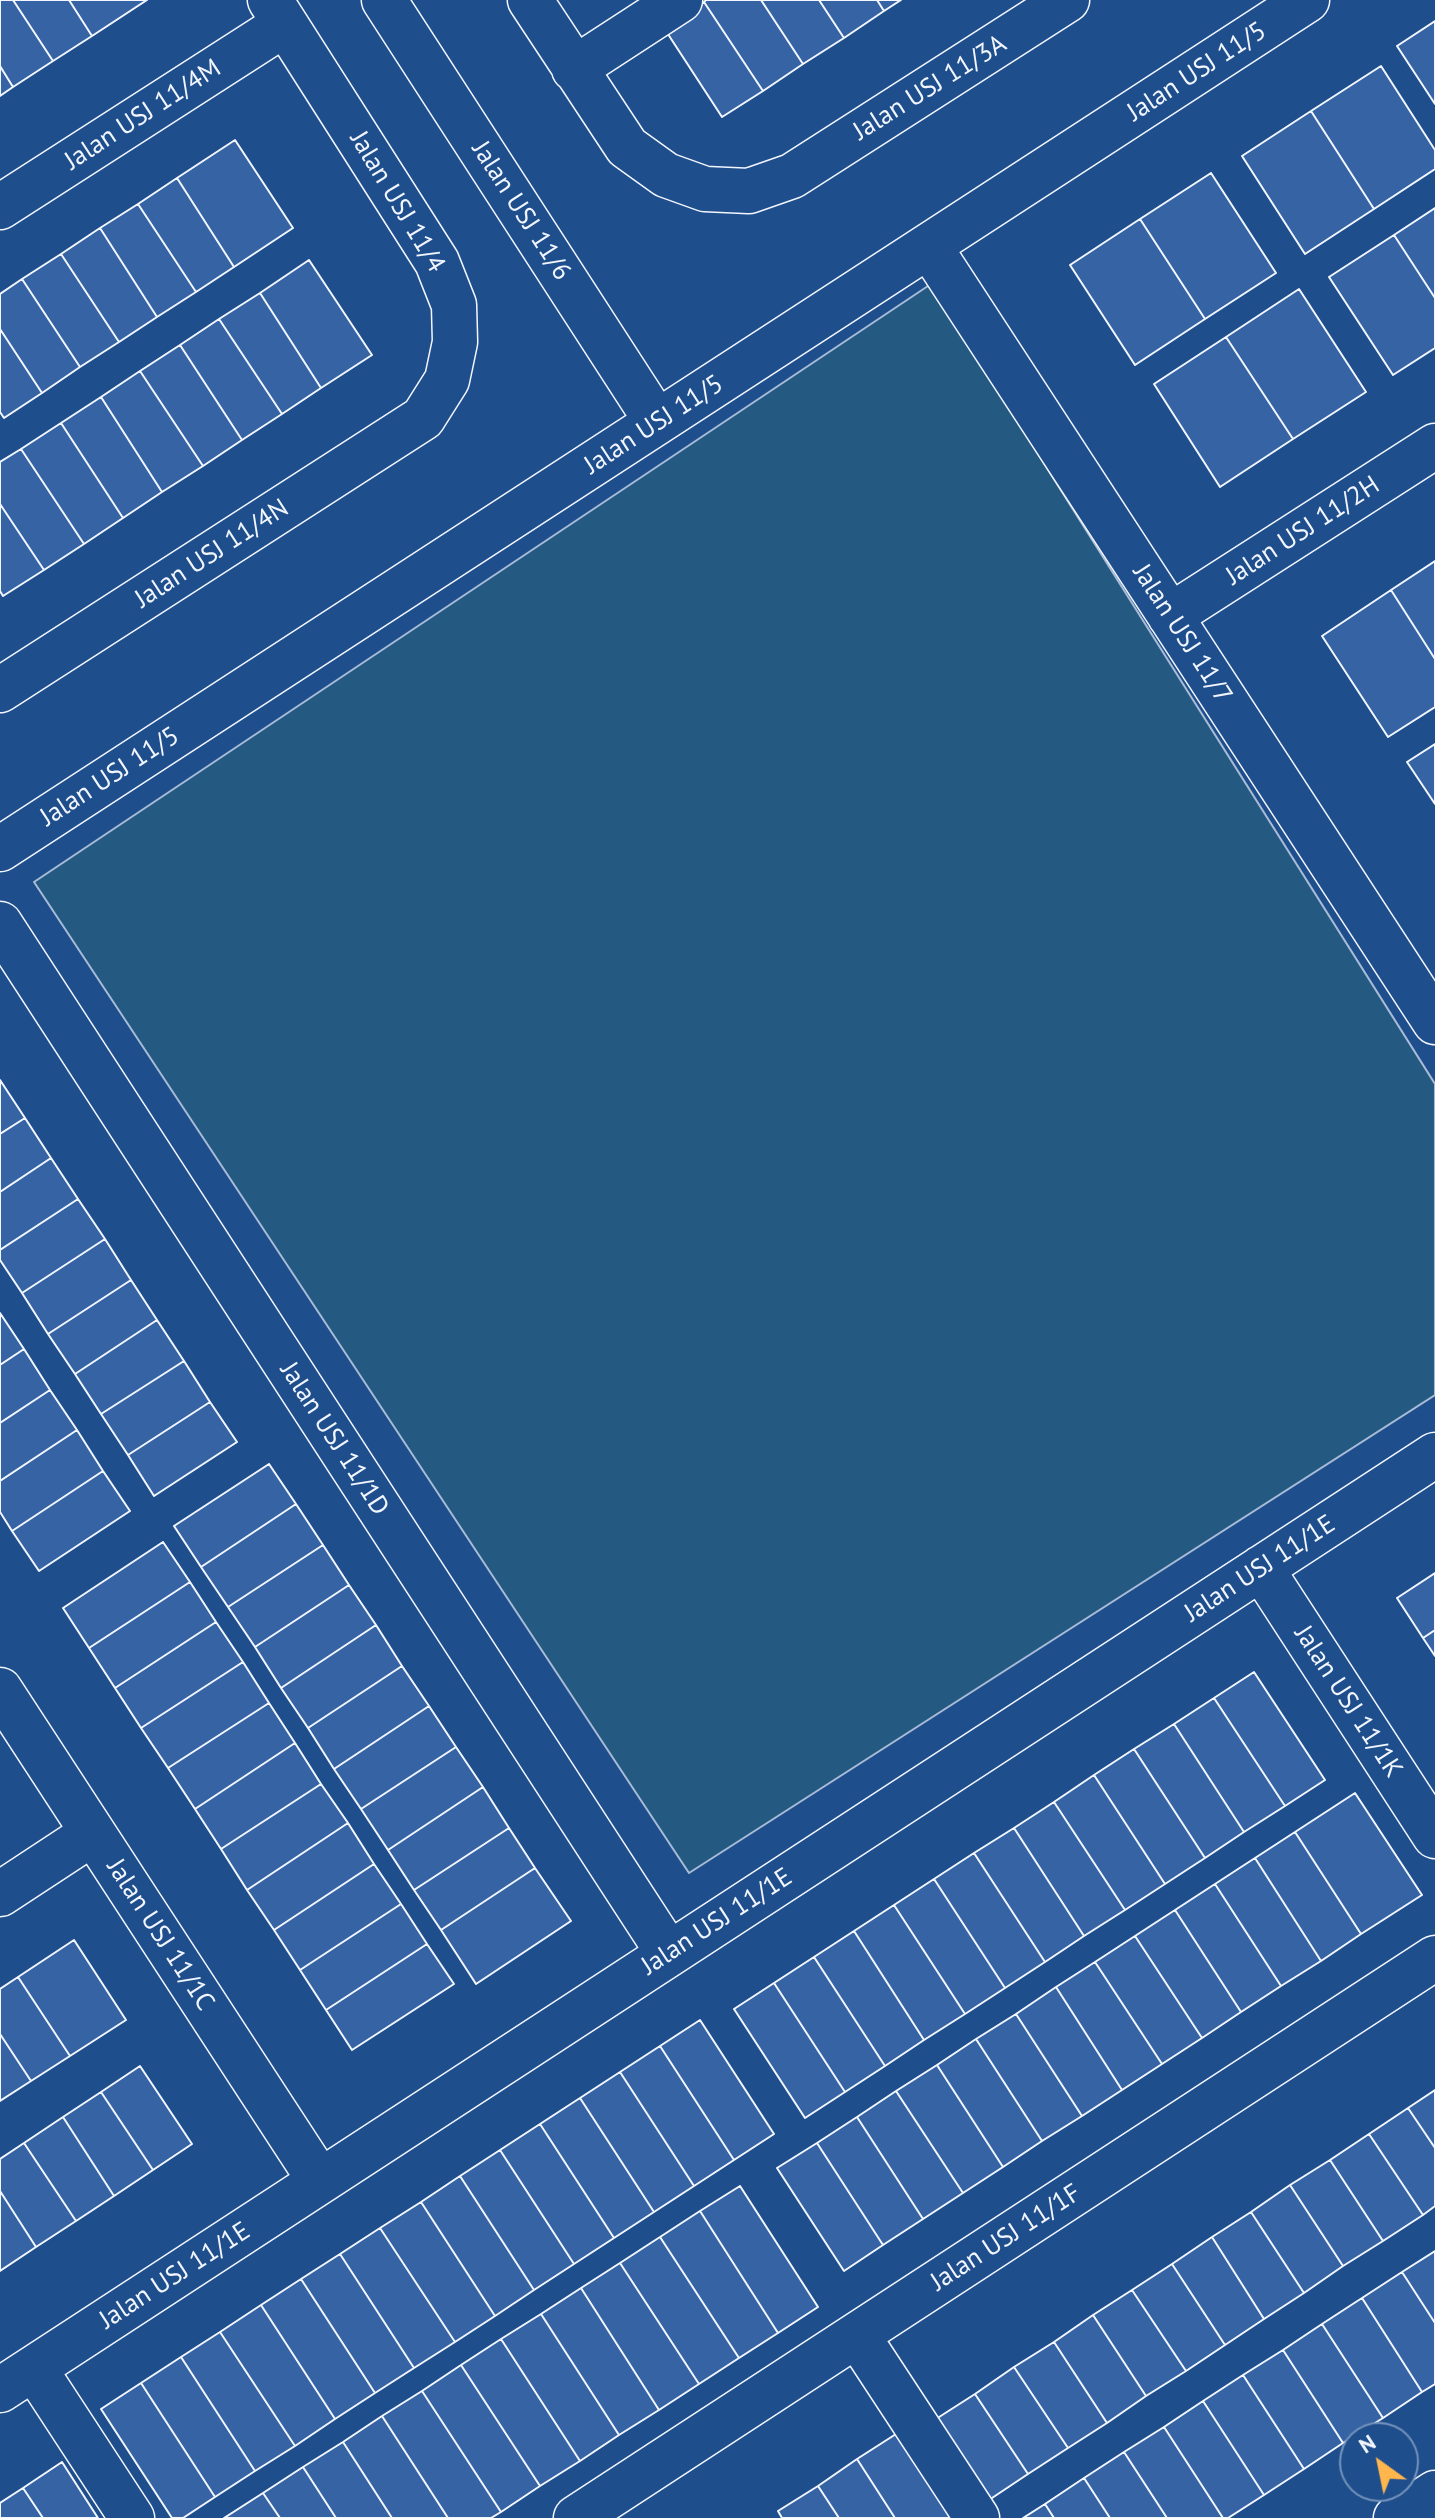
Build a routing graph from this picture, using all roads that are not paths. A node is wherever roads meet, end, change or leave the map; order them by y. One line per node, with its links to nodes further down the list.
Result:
1 (384, 0): 11 (street, Jalan USJ 11/6)
2 (530, 0): 7 (street, Jalan USJ 11/3A)
3 (680, 0): 7 (street)
4 (1067, 0): 7 (street, Jalan USJ 11/3A)
5 (1307, 0): 9 (street, Jalan USJ 11/5)
6 (278, 12): 8 (street, Jalan USJ 11/4M); 10 (street, Jalan USJ 11/4)
7 (574, 69)
8 (0, 207)
9 (929, 246): 11 (street, Jalan USJ 11/5); 13 (street, Jalan USJ 11/7)
10 (423, 418): 14 (street, Jalan USJ 11/4N)
11 (657, 422): 15 (street, Jalan USJ 11/5)
12 (1435, 446): 13 (street, Jalan USJ 11/2H)
13 (1170, 616): 17 (street, Jalan USJ 11/7)
14 (0, 690)
15 (0, 849)
16 (0, 924): 24 (street, Jalan USJ 11/1D)
17 (1431, 1006)
18 (1435, 1455): 19 (street, Jalan USJ 11/1E)
19 (1261, 1568): 22 (street, Jalan USJ 11/1K); 24 (street, Jalan USJ 11/1E)
20 (0, 1690): 21 (street, Jalan USJ 11/1C)
21 (93, 1833): 23 (street); 26 (street, Jalan USJ 11/1C)
22 (1435, 1836)
23 (0, 1894)
24 (669, 1954): 26 (street, Jalan USJ 11/1E)
25 (1435, 1958): 27 (street, Jalan USJ 11/1F)
26 (320, 2181): 28 (street, Jalan USJ 11/1E)
27 (857, 2335): 31 (street, Jalan USJ 11/1F); 32 (street)
28 (17, 2379): 30 (street)
29 (1435, 2493): 33 (street)
30 (132, 2518)
31 (576, 2518)
32 (977, 2518)
33 (1396, 2518)

